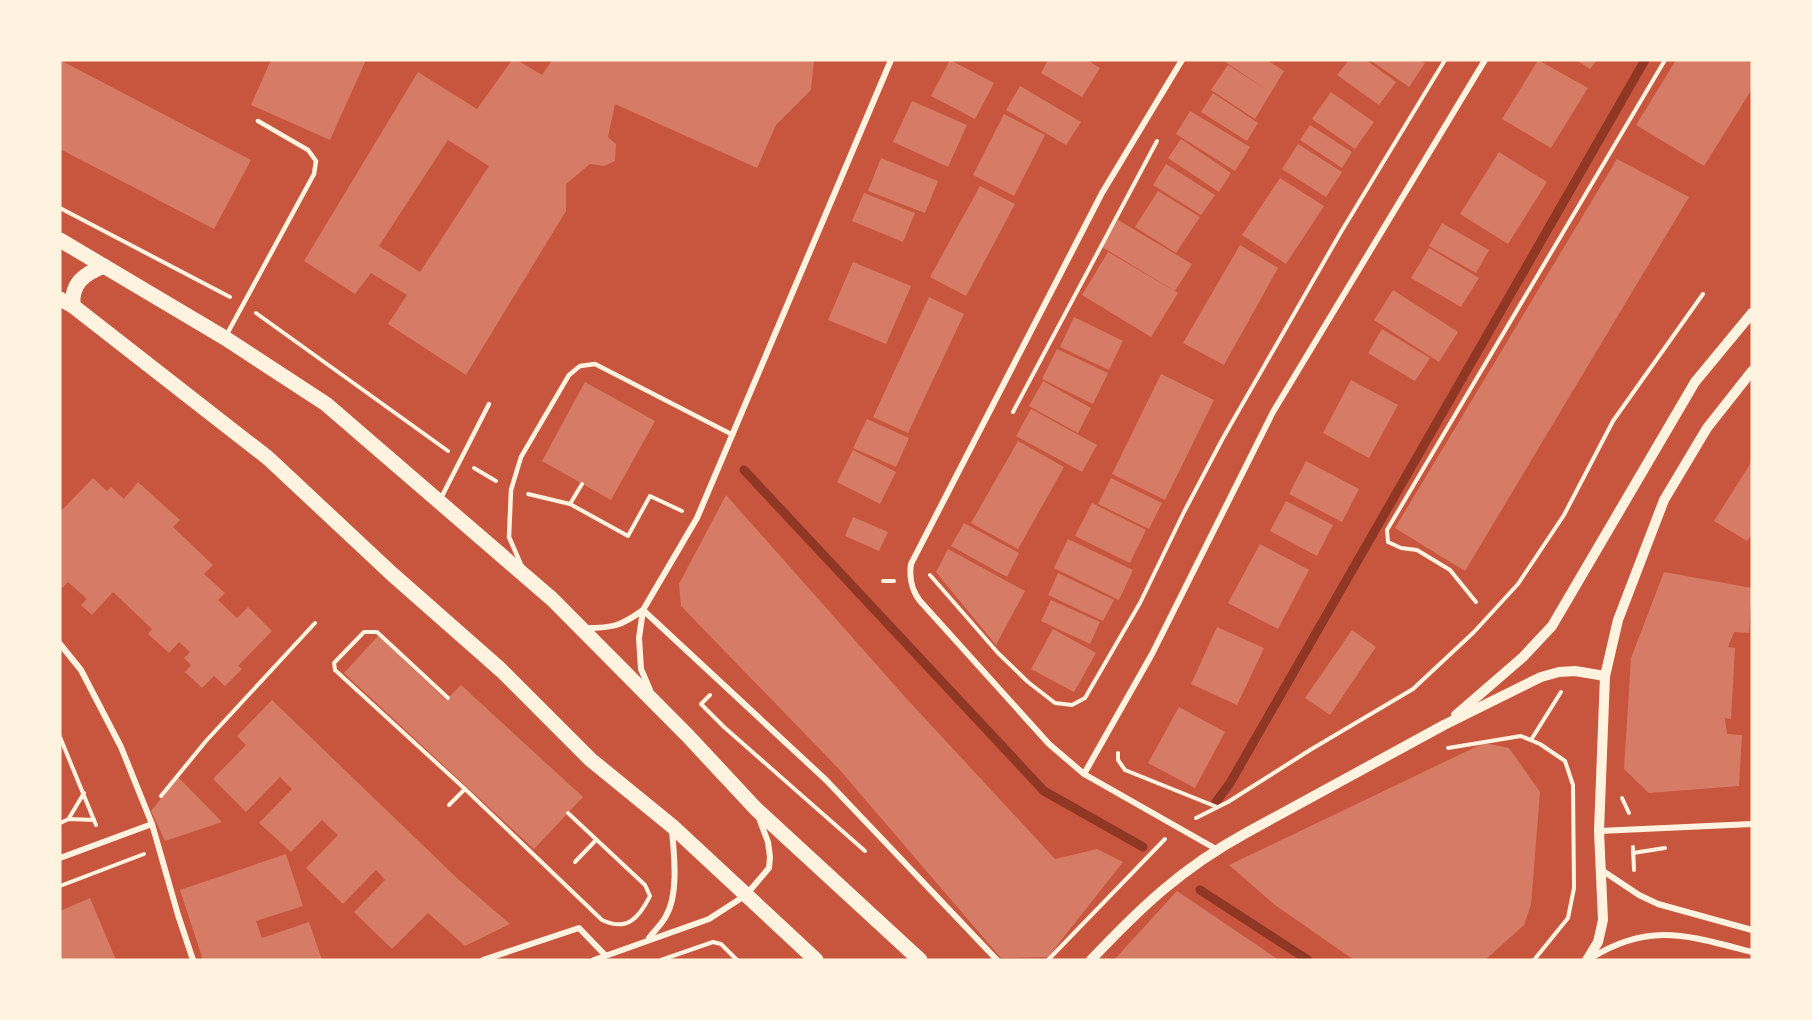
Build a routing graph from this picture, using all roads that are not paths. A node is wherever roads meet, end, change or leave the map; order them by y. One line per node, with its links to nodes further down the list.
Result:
1 (891, 60): 12 (street)
2 (1182, 60): 21 (street)
3 (1485, 60): 21 (street)
4 (258, 121): 9 (lane)
5 (60, 240): 6 (main road)
6 (104, 266): 7 (main road); 9 (main road)
7 (67, 303): 25 (main road)
8 (1750, 317): 20 (street)
9 (225, 338): 13 (main road)
10 (1752, 371): 18 (street)
11 (489, 404): 13 (lane)
12 (733, 435): 14 (lane); 15 (street)
13 (440, 500): 14 (main road)
14 (527, 578): 16 (main road)
15 (643, 610): 16 (street); 19 (street); 40 (street)
16 (581, 628): 19 (main road)
17 (60, 644): 23 (street)
18 (1605, 676): 20 (street); 26 (street)
19 (655, 702): 22 (main road)
20 (1444, 725): 27 (street)
21 (1084, 774): 27 (street)
22 (756, 809): 30 (street); 39 (main road)
23 (152, 824): 28 (street); 35 (street)
24 (1752, 824): 26 (street)
25 (672, 826): 30 (main road); 32 (street)
26 (1599, 831): 29 (street)
27 (1216, 849): 41 (street)
28 (60, 858)
29 (1600, 868): 31 (street); 42 (street)
30 (746, 895): 32 (street); 38 (main road)
31 (1752, 930)
32 (648, 939): 34 (street)
33 (1752, 952): 42 (street)
34 (605, 955): 36 (street); 37 (street)
35 (194, 960)
36 (483, 960)
37 (594, 960)
38 (816, 960)
39 (920, 960)
40 (998, 960)
41 (1091, 960)
42 (1588, 960)

